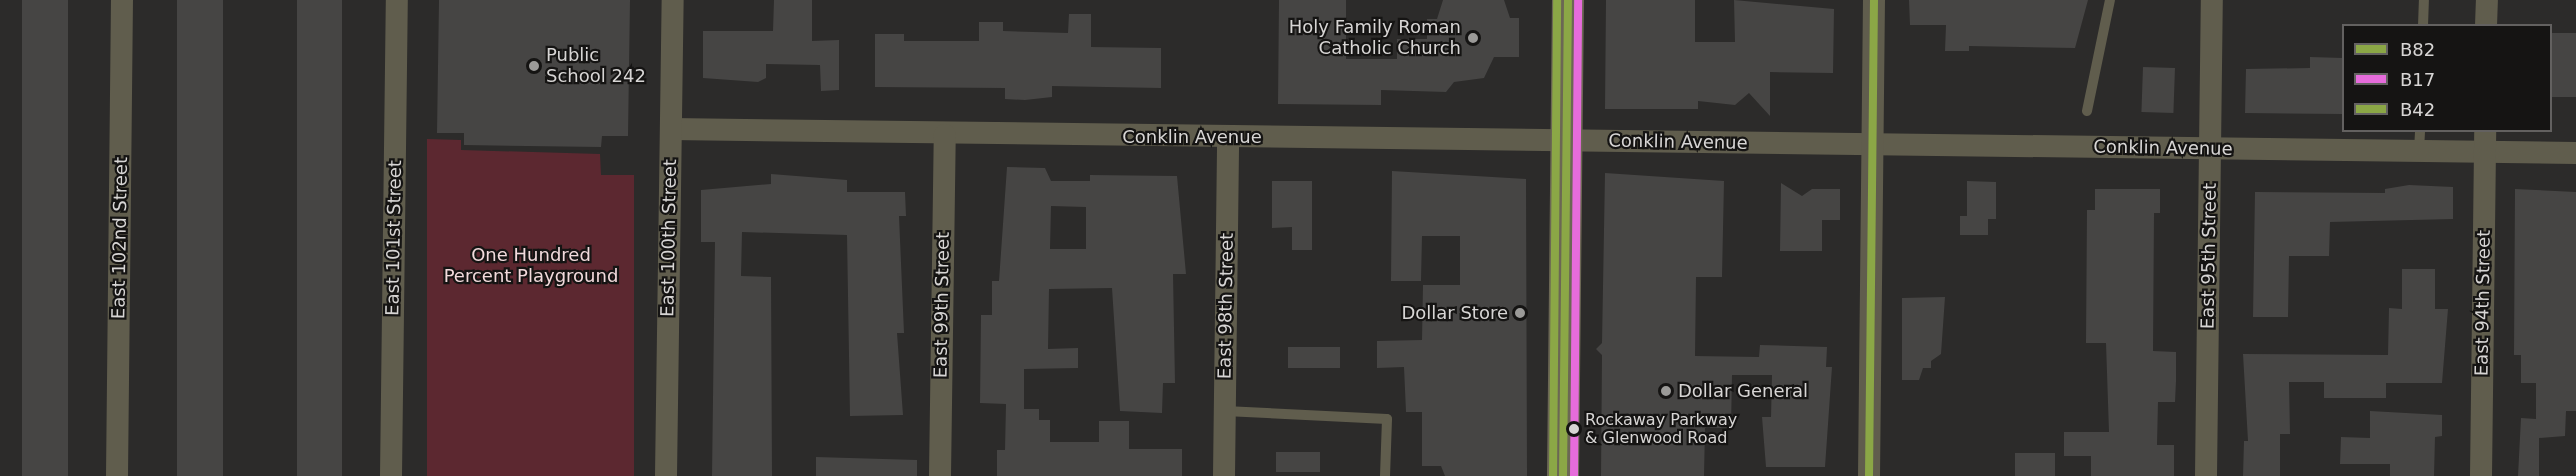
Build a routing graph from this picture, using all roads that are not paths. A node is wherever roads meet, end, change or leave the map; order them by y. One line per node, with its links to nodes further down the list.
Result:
1 (122, 0): 23 (street, East 102nd Street)
2 (397, 0): 24 (street, East 101st Street)
3 (673, 0): 13 (street, East 100th Street)
4 (1568, 0): 16 (street)
5 (1874, 0): 19 (street)
6 (2110, 0): 12 (lane)
7 (2212, 0): 20 (street, East 95th Street)
8 (2424, 0): 10 (lane)
9 (2487, 0): 11 (street)
10 (2423, 24)
11 (2486, 24)
12 (2087, 111)
13 (671, 129): 14 (street, Conklin Avenue); 25 (street, East 100th Street)
14 (945, 135): 15 (street, Conklin Avenue); 26 (street, East 99th Street)
15 (1228, 137): 16 (street, Conklin Avenue); 22 (street, East 98th Street)
16 (1567, 141): 19 (street, Conklin Avenue); 29 (street)
17 (2419, 141): 18 (street, Conklin Avenue); 20 (street, Conklin Avenue)
18 (2485, 141): 21 (street, Conklin Avenue); 32 (street, East 94th Street)
19 (1872, 144): 20 (street, Conklin Avenue); 30 (street)
20 (2210, 149): 31 (street, East 95th Street)
21 (2576, 153)
22 (1225, 411): 27 (street, East 98th Street); 28 (lane)
23 (117, 476)
24 (391, 476)
25 (666, 476)
26 (940, 476)
27 (1224, 476)
28 (1385, 476)
29 (1563, 476)
30 (1869, 476)
31 (2206, 476)
32 (2481, 476)

